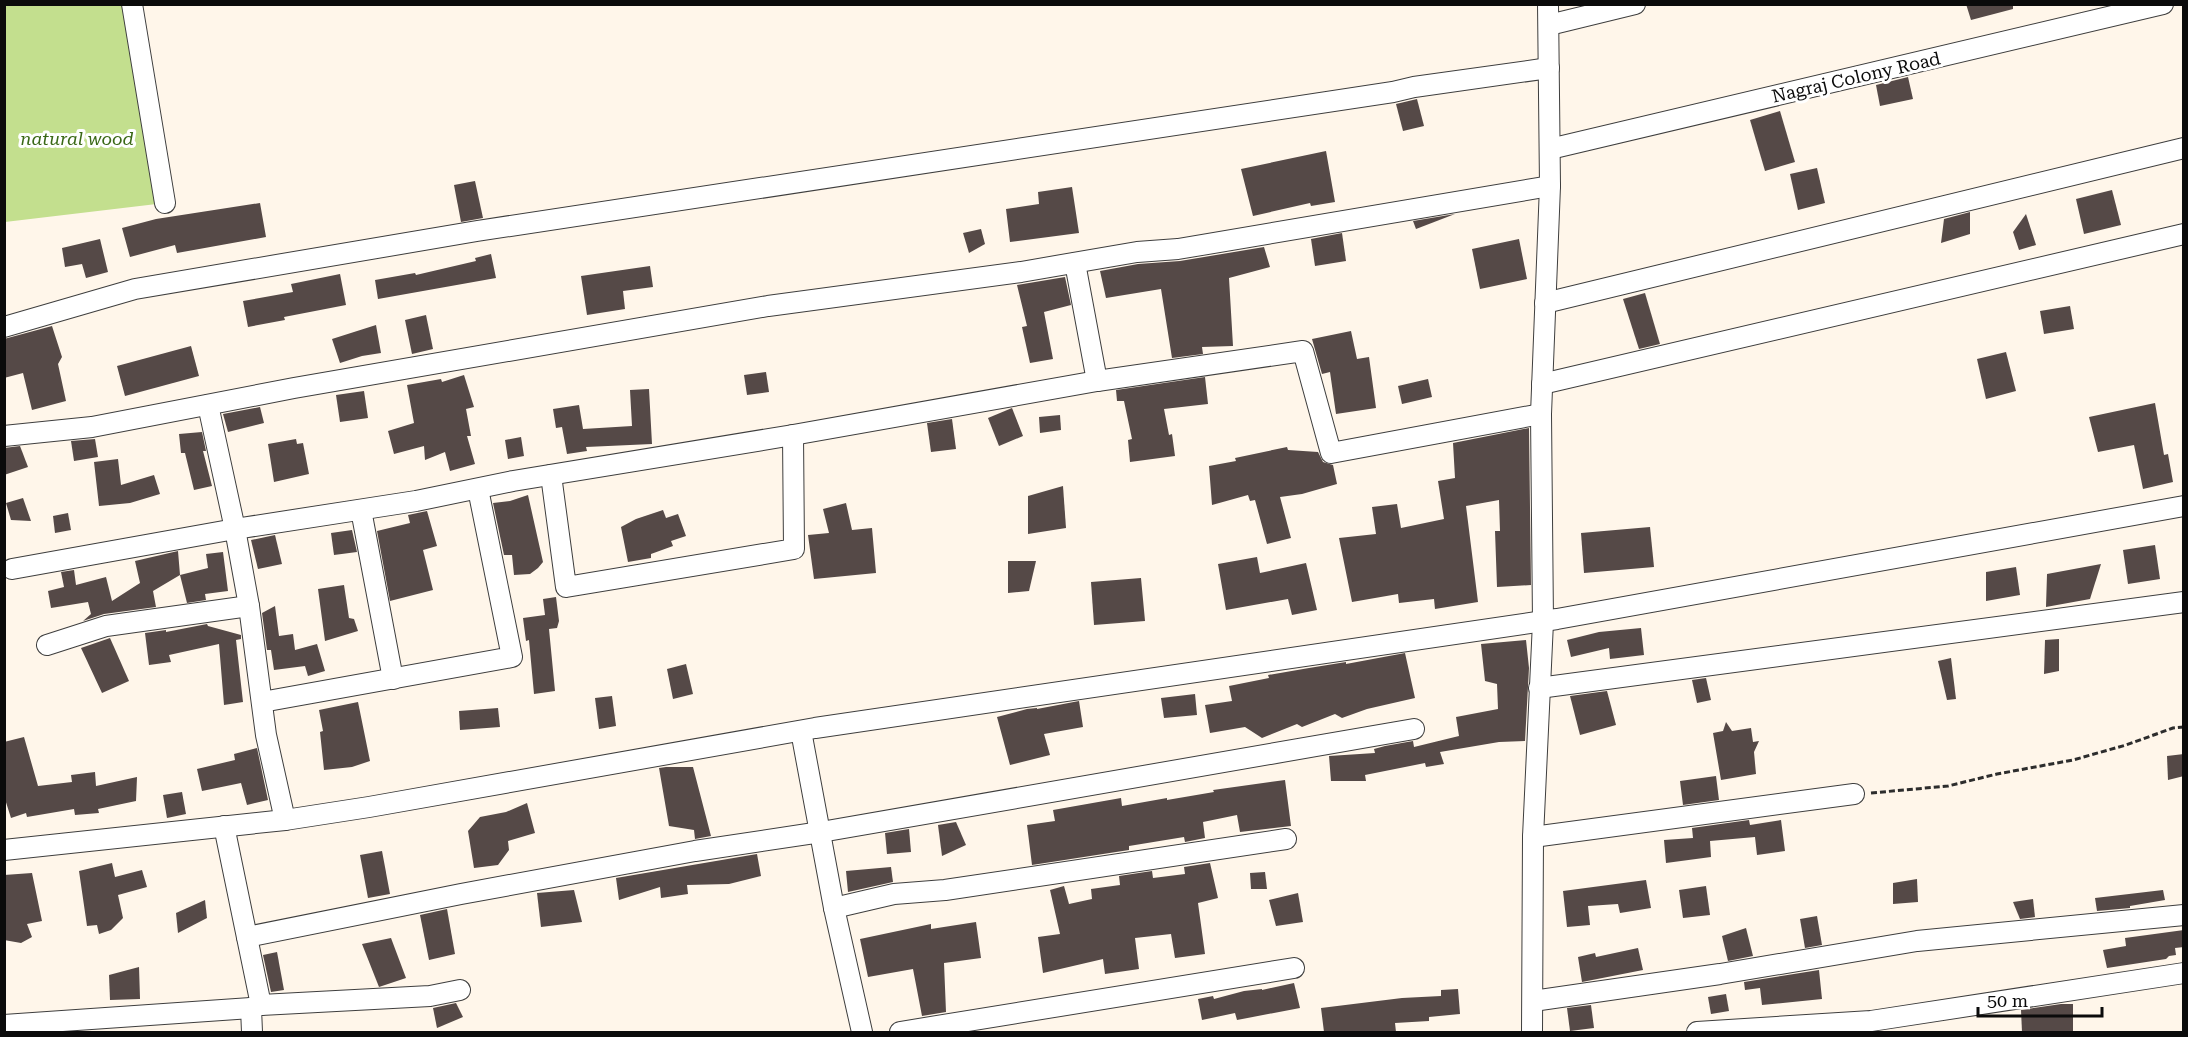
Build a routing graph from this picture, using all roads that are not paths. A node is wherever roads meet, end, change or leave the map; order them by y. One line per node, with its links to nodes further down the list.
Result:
1 (132, 4): 10 (street)
2 (1548, 4): 5 (street)
3 (1635, 4): 5 (street)
4 (2163, 4): 8 (street, Nagraj Colony Road)
5 (1549, 25): 6 (street)
6 (1549, 68): 8 (street); 14 (street)
7 (2184, 148): 13 (street)
8 (1550, 149): 9 (street)
9 (1550, 186): 12 (street); 13 (street)
10 (165, 203)
11 (2184, 234): 16 (street)
12 (1074, 263): 15 (street); 17 (street)
13 (1545, 303): 16 (street)
14 (4, 327)
15 (1097, 381): 18 (street); 19 (street)
16 (1542, 384): 18 (street)
17 (208, 405): 20 (street); 25 (street)
18 (1541, 414): 29 (street)
19 (793, 435): 21 (street); 21 (street)
20 (4, 436)
21 (551, 475): 22 (street)
22 (478, 489): 24 (street); 31 (street)
23 (2184, 506): 29 (street)
24 (361, 510): 25 (street); 31 (street)
25 (236, 529): 26 (street); 28 (street)
26 (12, 569)
27 (2184, 602): 32 (street)
28 (249, 606): 30 (street); 33 (street)
29 (1543, 622): 32 (street); 35 (street)
30 (47, 645)
31 (393, 680): 33 (street)
32 (1539, 688): 40 (street)
33 (262, 702): 37 (street)
34 (1414, 729): 39 (street)
35 (801, 731): 37 (street); 39 (street)
36 (1854, 794): 40 (street)
37 (285, 820): 38 (street)
38 (224, 826): 42 (street); 45 (street)
39 (820, 832): 43 (street); 45 (street)
40 (1533, 837): 49 (street)
41 (1286, 839): 43 (street)
42 (4, 850)
43 (834, 908): 54 (street)
44 (2184, 915): 49 (street)
45 (248, 937): 50 (street)
46 (1294, 968): 55 (street)
47 (2184, 973): 57 (street)
48 (460, 990): 50 (street)
49 (1533, 1001): 56 (street)
50 (256, 1006): 52 (street); 53 (street)
51 (4, 1025): 52 (street)
52 (68, 1027)
53 (252, 1032)
54 (862, 1032)
55 (900, 1032)
56 (1532, 1032)
57 (1698, 1032)

